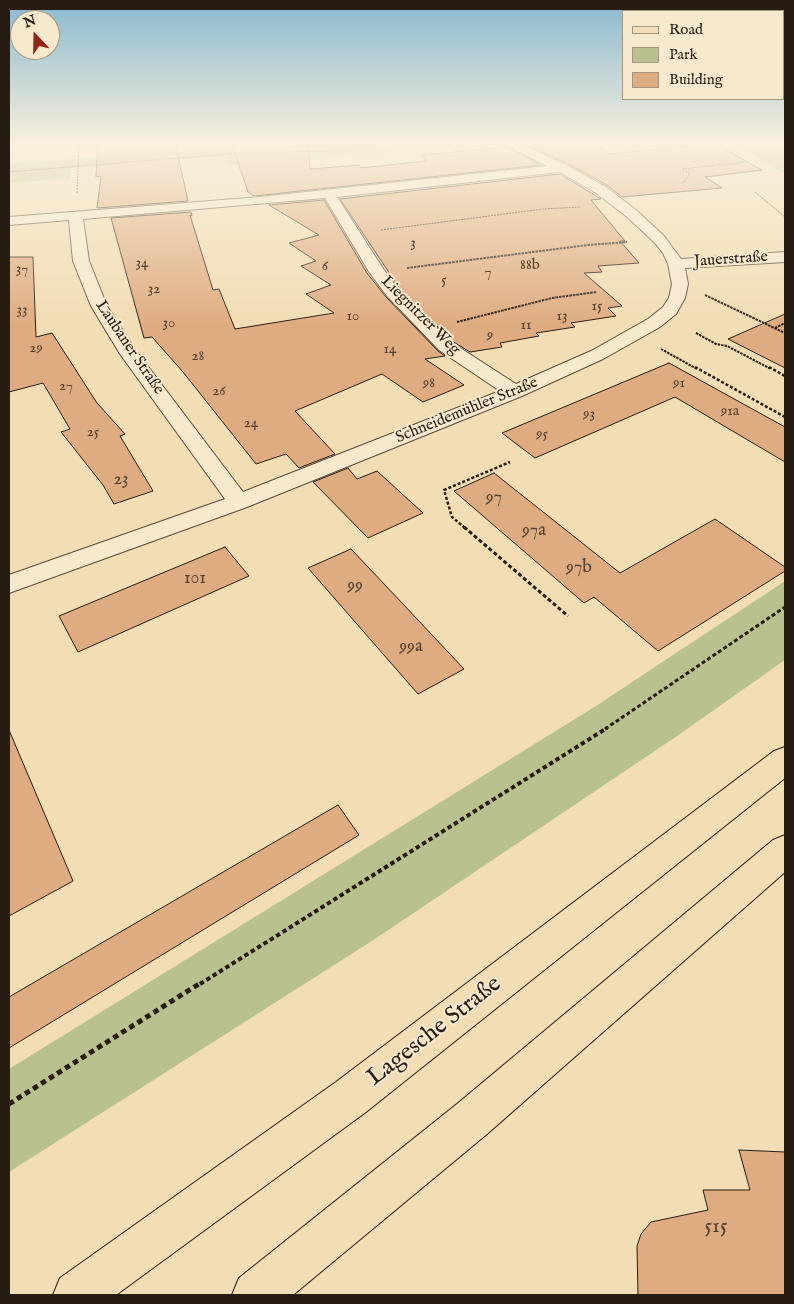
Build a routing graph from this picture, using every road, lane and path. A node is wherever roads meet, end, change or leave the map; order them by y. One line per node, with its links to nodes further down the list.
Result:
1 (76, 203): 7 (path)
2 (249, 203): 7 (street)
3 (335, 203): 10 (street, Liegnitzer Weg)
4 (618, 203): 6 (street)
5 (769, 203): 8 (path)
6 (622, 206): 10 (path); 11 (street)
7 (75, 216): 9 (street); 27 (street, Laubaner Straße)
8 (785, 216)
9 (9, 222)
10 (353, 232): 14 (street, Liegnitzer Weg)
11 (659, 240): 13 (street); 14 (path)
12 (785, 256): 13 (street, Jauerstraße)
13 (676, 264): 15 (street)
14 (377, 272): 18 (street, Liegnitzer Weg)
15 (680, 284): 19 (path); 21 (street, Schneidemühler Straße)
16 (597, 292): 18 (path)
17 (785, 324): 19 (path)
18 (426, 327): 24 (street, Liegnitzer Weg)
19 (775, 328): 20 (path)
20 (785, 333)
21 (635, 334): 24 (street, Schneidemühler Straße); 25 (path)
22 (696, 334): 23 (path)
23 (785, 376)
24 (515, 392): 27 (street, Schneidemühler Straße)
25 (785, 417)
26 (510, 462): 30 (path)
27 (239, 502): 28 (street, Schneidemühler Straße)
28 (9, 584)
29 (785, 607): 33 (path)
30 (568, 616)
31 (785, 760): 34 (main road, Lagesche Straße)
32 (785, 851): 35 (main road)
33 (9, 1104)
34 (76, 1295)
35 (256, 1295)

